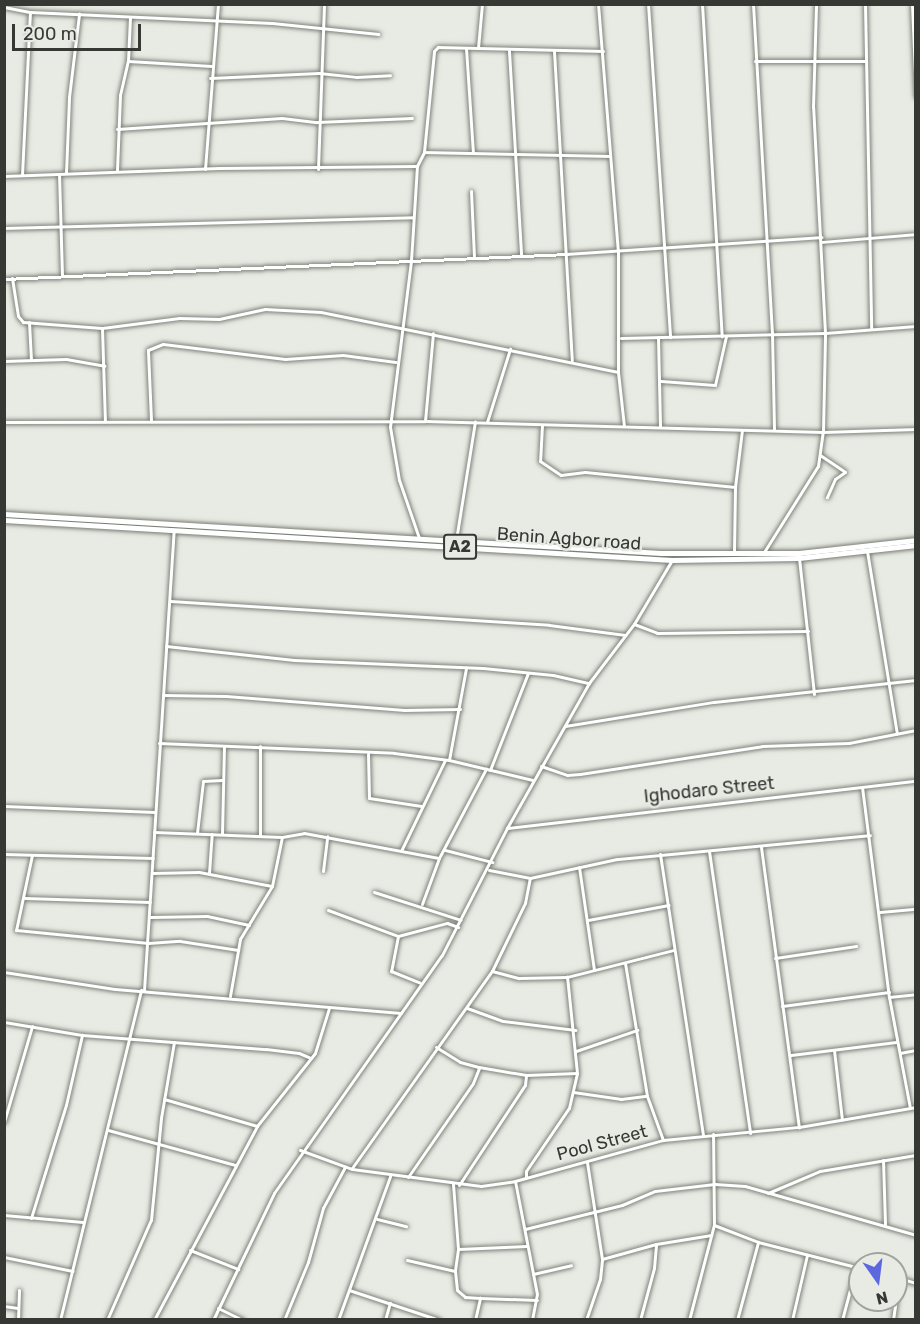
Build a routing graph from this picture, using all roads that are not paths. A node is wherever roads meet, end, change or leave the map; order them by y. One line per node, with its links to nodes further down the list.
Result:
1 (218, 4): 16 (street)
2 (324, 4): 17 (street)
3 (482, 4): 20 (street)
4 (598, 4): 23 (street)
5 (648, 4): 60 (street)
6 (702, 4): 59 (street)
7 (753, 4): 25 (street)
8 (816, 4): 26 (street)
9 (865, 4): 27 (street)
10 (912, 4): 32 (street)
11 (11, 6): 12 (street); 13 (street)
12 (4, 7)
13 (30, 12): 14 (street); 48 (street)
14 (79, 14): 15 (street); 47 (street)
15 (130, 17): 16 (street); 24 (street)
16 (215, 22): 17 (street); 28 (street)
17 (320, 27): 18 (street); 29 (street)
18 (378, 34)
19 (466, 48): 20 (street); 37 (street); 38 (street)
20 (478, 48): 21 (street)
21 (509, 51): 22 (street); 39 (street)
22 (554, 51): 23 (street); 40 (street)
23 (603, 51): 41 (street)
24 (128, 61): 28 (street); 36 (street)
25 (755, 61): 26 (street); 57 (street)
26 (814, 61): 27 (street); 55 (street)
27 (866, 61): 56 (street)
28 (212, 66): 31 (street)
29 (319, 73): 30 (street); 31 (street); 35 (street)
30 (390, 75)
31 (210, 78): 34 (street)
32 (915, 97)
33 (412, 118): 35 (street)
34 (208, 122): 35 (street); 36 (street); 43 (street)
35 (317, 122): 44 (street)
36 (117, 129): 45 (street)
37 (424, 152): 38 (street); 42 (street)
38 (473, 153): 39 (street)
39 (517, 154): 40 (street); 63 (street)
40 (563, 156): 41 (street); 62 (street)
41 (610, 156): 61 (street)
42 (417, 166): 44 (street); 51 (street)
43 (206, 169): 44 (street); 45 (street)
44 (318, 169)
45 (117, 170): 47 (street)
46 (59, 174): 47 (street); 48 (street); 52 (street)
47 (66, 174)
48 (22, 175): 49 (street)
49 (4, 176)
50 (471, 190): 64 (street)
51 (414, 217): 52 (street); 65 (street)
52 (63, 227): 53 (street); 66 (street)
53 (4, 228)
54 (915, 234): 56 (street)
55 (821, 237): 57 (street); 58 (street)
56 (870, 238): 58 (street); 73 (street)
57 (766, 240): 59 (street); 75 (street)
58 (821, 242): 76 (street)
59 (718, 244): 60 (street); 77 (street)
60 (663, 248): 61 (street); 79 (street)
61 (618, 250): 62 (street); 80 (street)
62 (567, 254): 63 (street); 83 (street)
63 (521, 255): 64 (street)
64 (474, 256): 65 (street)
65 (411, 261): 66 (street); 71 (street)
66 (62, 276): 67 (street)
67 (12, 278): 68 (street); 69 (street)
68 (4, 279)
69 (29, 322): 72 (street); 82 (street)
70 (915, 326): 73 (street)
71 (403, 327): 72 (street); 74 (street); 85 (street)
72 (102, 328): 86 (street)
73 (871, 328): 76 (street)
74 (433, 333): 81 (street); 92 (street)
75 (772, 333): 76 (street); 77 (street); 101 (street)
76 (825, 333): 102 (street)
77 (724, 336): 79 (street); 88 (street)
78 (658, 337): 79 (street); 80 (street); 88 (street)
79 (670, 337)
80 (621, 338): 87 (street)
81 (510, 349): 83 (street); 95 (street)
82 (31, 360): 84 (street); 86 (street)
83 (572, 360): 87 (street)
84 (4, 361)
85 (396, 362): 90 (street); 91 (street)
86 (104, 366): 89 (street)
87 (618, 372): 97 (street)
88 (661, 381): 98 (street)
89 (105, 420): 90 (street); 93 (street)
90 (151, 420): 91 (street)
91 (392, 421): 92 (street); 109 (street)
92 (425, 421): 94 (street)
93 (4, 422)
94 (475, 422): 95 (street); 110 (street)
95 (487, 422): 96 (street)
96 (543, 425): 97 (street); 104 (street)
97 (624, 426): 98 (street)
98 (660, 427): 100 (street)
99 (915, 429): 102 (street)
100 (742, 430): 101 (street); 104 (street)
101 (774, 430): 102 (street)
102 (823, 432): 103 (street)
103 (820, 455): 105 (street); 117 (street)
104 (735, 487): 116 (street)
105 (828, 497)
106 (4, 514): 109 (highway, Benin Agbor road / A2)
107 (4, 520): 108 (highway, Benin Agbor road / A2)
108 (174, 529): 115 (highway, Benin Agbor road / A2); 120 (street)
109 (419, 538): 110 (highway, Benin Agbor road / A2)
110 (456, 540): 112 (highway, Benin Agbor road / A2)
111 (915, 540): 117 (highway, Benin Agbor road / A2)
112 (534, 543): 115 (highway); 116 (highway, Benin Agbor road / A2)
113 (915, 545): 114 (highway, Benin Agbor road / A2)
114 (867, 551): 118 (highway, Benin Agbor road / A2); 129 (street)
115 (533, 552): 119 (highway, Benin Agbor road / A2)
116 (734, 554): 117 (highway, Benin Agbor road / A2)
117 (763, 554)
118 (799, 558): 119 (highway, Benin Agbor road / A2); 122 (street)
119 (672, 560): 121 (street)
120 (169, 601): 123 (street); 124 (street)
121 (634, 624): 122 (street); 123 (street)
122 (808, 631): 130 (street)
123 (625, 635): 128 (street)
124 (166, 646): 125 (street); 131 (street)
125 (466, 668): 126 (street); 132 (street)
126 (528, 673): 128 (street); 142 (street)
127 (915, 680): 129 (street)
128 (589, 683): 133 (street)
129 (889, 683): 130 (street); 135 (street)
130 (814, 694): 133 (street)
131 (162, 695): 132 (street); 136 (street)
132 (460, 709): 140 (street)
133 (565, 726): 141 (street)
134 (915, 730): 135 (street)
135 (897, 734): 141 (street)
136 (159, 743): 137 (street); 149 (street)
137 (224, 745): 138 (street); 143 (street)
138 (260, 746): 139 (street); 155 (street)
139 (368, 754): 140 (street); 148 (street)
140 (447, 760): 142 (street); 148 (street)
141 (541, 766): 144 (street)
142 (488, 770): 144 (street); 160 (street)
143 (222, 780): 152 (street); 154 (street)
144 (533, 780): 150 (street)
145 (915, 781): 146 (street, Ighodaro Street)
146 (862, 787): 150 (street, Ighodaro Street); 157 (street)
147 (4, 806): 149 (street)
148 (422, 806): 161 (street)
149 (155, 812): 151 (street)
150 (507, 828): 168 (street)
151 (154, 832): 152 (street); 166 (street)
152 (197, 833): 153 (street)
153 (212, 834): 154 (street); 173 (street)
154 (222, 834): 155 (street)
155 (260, 835): 158 (street)
156 (327, 836): 158 (street); 161 (street); 171 (street)
157 (870, 836): 159 (street); 183 (street)
158 (282, 837): 175 (street)
159 (761, 847): 162 (street); 194 (street)
160 (445, 850): 167 (street); 168 (street)
161 (401, 851): 167 (street)
162 (709, 851): 164 (street); 239 (street)
163 (4, 854): 165 (street)
164 (660, 854): 169 (street); 180 (street)
165 (32, 855): 166 (street); 177 (street)
166 (153, 858): 172 (street)
167 (439, 858): 179 (street)
168 (492, 862): 170 (street)
169 (579, 867): 174 (street); 186 (street)
170 (488, 870): 174 (street); 185 (street)
171 (323, 871)
172 (152, 873): 173 (street); 178 (street)
173 (209, 873): 175 (street)
174 (530, 878): 197 (street)
175 (272, 886): 187 (street)
176 (374, 892): 179 (street)
177 (25, 898): 178 (street); 190 (street)
178 (150, 902): 184 (street)
179 (422, 905): 185 (street)
180 (669, 905): 186 (street); 193 (street)
181 (915, 909): 183 (street)
182 (328, 910): 189 (street)
183 (880, 912): 202 (street)
184 (150, 917): 187 (street); 190 (street)
185 (461, 920): 188 (street)
186 (588, 921): 196 (street)
187 (249, 925): 192 (street)
188 (458, 927): 189 (street); 200 (street)
189 (398, 936): 200 (street)
190 (148, 943): 192 (street); 201 (street)
191 (856, 946): 194 (street)
192 (238, 950): 204 (street)
193 (674, 950): 195 (street); 240 (street)
194 (775, 958): 206 (street)
195 (625, 963): 196 (street); 213 (street)
196 (594, 970): 199 (street)
197 (492, 971): 199 (street); 208 (street)
198 (4, 972): 201 (street)
199 (567, 977): 212 (street)
200 (420, 983): 209 (street)
201 (143, 990): 204 (street); 215 (street)
202 (889, 992): 205 (street); 206 (street)
203 (915, 994): 205 (street)
204 (230, 996): 207 (street)
205 (889, 997): 217 (street)
206 (782, 1006): 223 (street)
207 (329, 1008): 209 (street); 224 (street)
208 (466, 1008): 212 (street); 218 (street)
209 (401, 1013): 243 (street)
210 (4, 1022): 211 (street)
211 (32, 1026): 214 (street); 234 (street)
212 (575, 1030): 221 (street)
213 (637, 1030): 221 (street); 229 (street)
214 (82, 1035): 215 (street); 260 (street)
215 (128, 1038): 216 (street); 237 (street)
216 (174, 1042): 224 (street); 230 (street)
217 (896, 1042): 219 (street); 222 (street)
218 (436, 1047): 225 (street); 249 (street)
219 (834, 1050): 223 (street); 233 (street)
220 (915, 1050): 222 (street)
221 (576, 1051): 226 (street)
222 (900, 1053): 232 (street)
223 (791, 1055): 236 (street)
224 (311, 1058): 235 (street)
225 (479, 1067): 227 (street); 251 (street)
226 (577, 1072): 227 (street); 228 (street)
227 (526, 1075): 256 (street)
228 (573, 1092): 229 (street); 252 (street)
229 (647, 1096): 241 (street)
230 (164, 1099): 235 (street); 242 (street)
231 (915, 1107): 232 (street, Pool Street)
232 (910, 1108): 233 (street, Pool Street)
233 (842, 1120): 236 (street, Pool Street)
234 (4, 1122)
235 (257, 1126): 247 (street)
236 (799, 1127): 239 (street, Pool Street)
237 (108, 1130): 242 (street); 262 (street)
238 (713, 1134): 239 (street, Pool Street); 240 (street, Pool Street); 255 (street)
239 (750, 1134)
240 (703, 1136): 241 (street, Pool Street)
241 (663, 1140): 246 (street, Pool Street)
242 (158, 1144): 247 (street); 295 (street)
243 (300, 1150): 248 (street, Pool Street); 280 (street)
244 (915, 1155): 245 (street)
245 (883, 1160): 257 (street); 263 (street)
246 (587, 1162): 252 (street, Pool Street); 258 (street)
247 (236, 1165): 273 (street)
248 (345, 1167): 249 (street, Pool Street); 299 (street)
249 (352, 1169): 250 (street, Pool Street)
250 (390, 1176): 251 (street, Pool Street); 261 (street)
251 (408, 1176): 254 (street, Pool Street)
252 (526, 1177): 253 (street, Pool Street)
253 (515, 1181): 256 (street, Pool Street); 266 (street)
254 (453, 1184): 256 (street, Pool Street); 272 (street)
255 (715, 1184): 257 (street); 258 (street); 264 (street)
256 (459, 1185)
257 (768, 1193): 263 (street)
258 (596, 1210): 266 (street); 276 (street)
259 (4, 1215): 260 (street)
260 (31, 1218): 262 (street)
261 (377, 1219): 265 (street); 285 (street)
262 (84, 1222): 281 (street)
263 (885, 1224): 268 (street)
264 (714, 1225): 267 (street); 269 (street)
265 (406, 1226)
266 (525, 1229): 271 (street)
267 (711, 1234): 270 (street); 307 (street)
268 (915, 1235)
269 (758, 1242): 274 (street); 308 (street)
270 (656, 1244): 276 (street); 306 (street)
271 (527, 1246): 272 (street); 283 (street)
272 (458, 1249): 282 (street)
273 (190, 1250): 280 (street); 296 (street)
274 (807, 1255): 279 (street); 309 (street)
275 (4, 1257): 281 (street)
276 (602, 1259): 305 (street)
277 (407, 1260): 282 (street)
278 (571, 1265): 283 (street)
279 (848, 1265)
280 (238, 1269): 292 (street)
281 (73, 1271): 294 (street)
282 (455, 1271): 286 (street)
283 (533, 1274): 287 (street)
284 (19, 1290): 291 (street)
285 (349, 1290): 289 (street); 300 (street)
286 (480, 1298): 287 (street); 303 (street)
287 (537, 1300): 304 (street)
288 (848, 1300): 310 (street)
289 (390, 1303): 301 (street); 302 (street)
290 (4, 1306): 291 (street)
291 (18, 1308): 293 (street)
292 (218, 1308): 297 (street); 298 (street)
293 (18, 1320)
294 (60, 1320)
295 (107, 1320)
296 (154, 1320)
297 (213, 1320)
298 (243, 1320)
299 (284, 1320)
300 (338, 1320)
301 (385, 1320)
302 (439, 1320)
303 (475, 1320)
304 (532, 1320)
305 (586, 1320)
306 (640, 1320)
307 (689, 1320)
308 (736, 1320)
309 (792, 1320)
310 (842, 1320)

